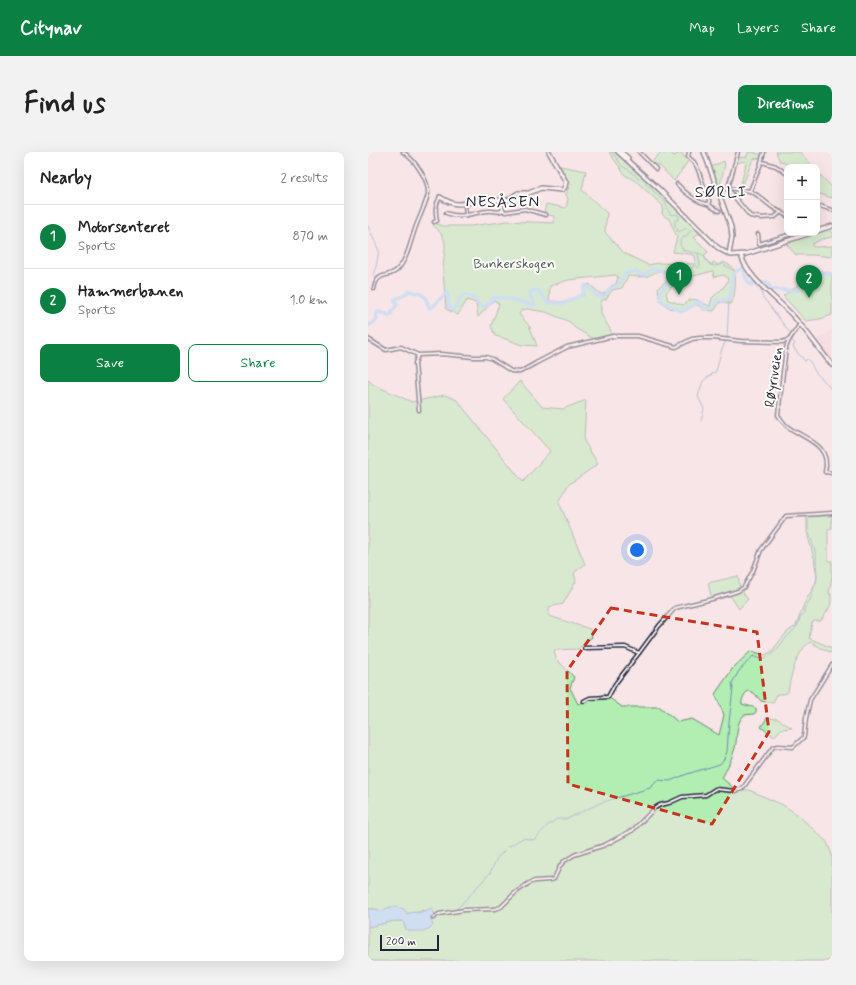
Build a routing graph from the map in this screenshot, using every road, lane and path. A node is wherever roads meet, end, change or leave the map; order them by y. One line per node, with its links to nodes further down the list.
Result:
1 (403, 152): 37 (street)
2 (549, 152): 17 (main road)
3 (620, 152): 35 (main road)
4 (638, 152): 10 (street)
5 (689, 152): 19 (street)
6 (704, 152): 14 (main road)
7 (738, 152): 13 (street)
8 (764, 152): 9 (street)
9 (762, 162): 11 (street); 15 (street)
10 (656, 169)
11 (784, 172)
12 (677, 184): 19 (street)
13 (728, 188): 14 (street); 15 (street); 24 (street)
14 (718, 191): 35 (main road)
15 (750, 191): 24 (street)
16 (440, 197): 18 (main road); 29 (street)
17 (502, 201): 18 (main road); 21 (street)
18 (465, 204): 28 (street)
19 (708, 204): 23 (street)
20 (820, 206): 22 (street)
21 (503, 210): 27 (street); 28 (street)
22 (832, 210)
23 (719, 211)
24 (781, 212): 26 (street)
25 (446, 213): 28 (street)
26 (784, 214)
27 (546, 215)
28 (466, 216)
29 (434, 222)
30 (832, 226): 31 (main road)
31 (820, 230)
32 (758, 234): 33 (street)
33 (785, 236)
34 (802, 236): 36 (main road)
35 (728, 254): 36 (main road)
36 (742, 255): 38 (main road)
37 (374, 289)
38 (800, 324): 40 (street); 42 (main road)
39 (368, 339): 41 (street)
40 (789, 340): 41 (street); 44 (street, Røyriveien)
41 (418, 355): 43 (street)
42 (832, 365)
43 (419, 410)
44 (832, 473)
45 (832, 513): 47 (street)
46 (584, 648): 47 (street)
47 (640, 653): 49 (street)
48 (832, 665): 50 (street)
49 (584, 701)
50 (433, 918)

